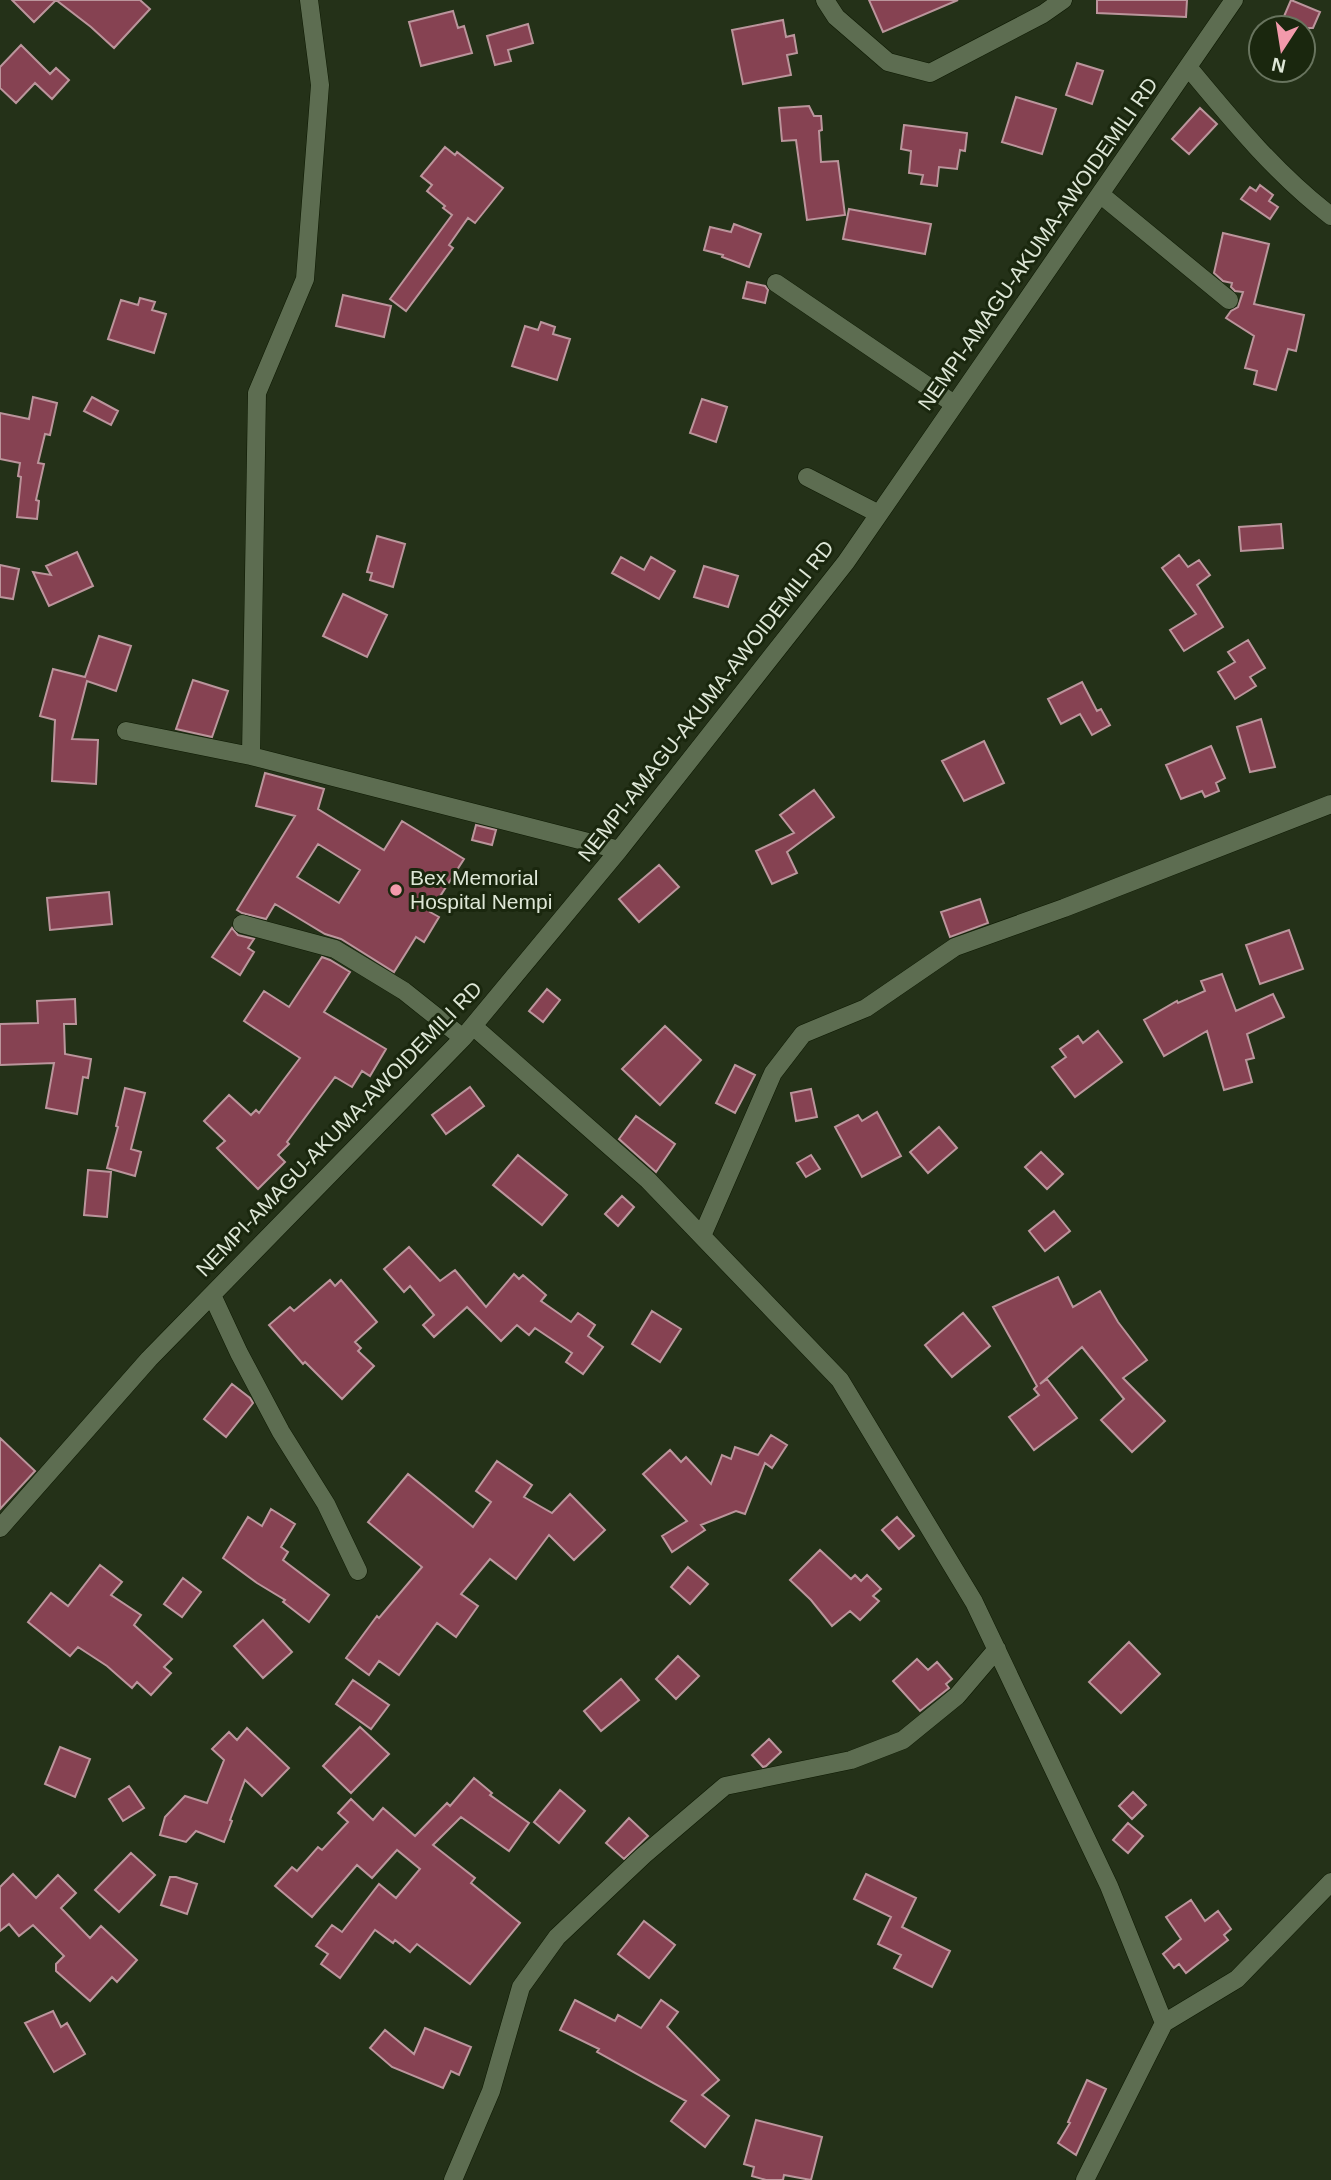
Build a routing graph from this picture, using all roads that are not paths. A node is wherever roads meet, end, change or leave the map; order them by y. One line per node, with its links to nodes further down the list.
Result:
1 (309, 0): 14 (street)
2 (825, 0): 3 (street)
3 (1063, 0)
4 (1234, 0): 5 (street, NEMPI-AMAGU-AKUMA-AWOIDEMILI RD)
5 (1188, 67): 6 (street, NEMPI-AMAGU-AKUMA-AWOIDEMILI RD); 7 (street)
6 (1100, 194): 9 (street); 10 (street, NEMPI-AMAGU-AKUMA-AWOIDEMILI RD)
7 (1331, 216)
8 (776, 283): 10 (street)
9 (1228, 300)
10 (954, 404): 12 (street, NEMPI-AMAGU-AKUMA-AWOIDEMILI RD)
11 (807, 477): 12 (street)
12 (879, 514): 16 (street, NEMPI-AMAGU-AKUMA-AWOIDEMILI RD)
13 (126, 731): 14 (street)
14 (251, 756): 16 (street)
15 (1331, 804): 19 (street)
16 (619, 850): 18 (street, NEMPI-AMAGU-AKUMA-AWOIDEMILI RD)
17 (242, 924): 18 (street)
18 (468, 1032): 19 (street); 20 (street, NEMPI-AMAGU-AKUMA-AWOIDEMILI RD)
19 (702, 1236): 23 (street)
20 (212, 1295): 21 (street, NEMPI-AMAGU-AKUMA-AWOIDEMILI RD); 22 (street)
21 (0, 1528)
22 (358, 1571)
23 (997, 1649): 25 (street); 26 (street)
24 (1331, 1882): 25 (street)
25 (1164, 2024): 27 (street)
26 (460, 2178)
27 (1085, 2180)

